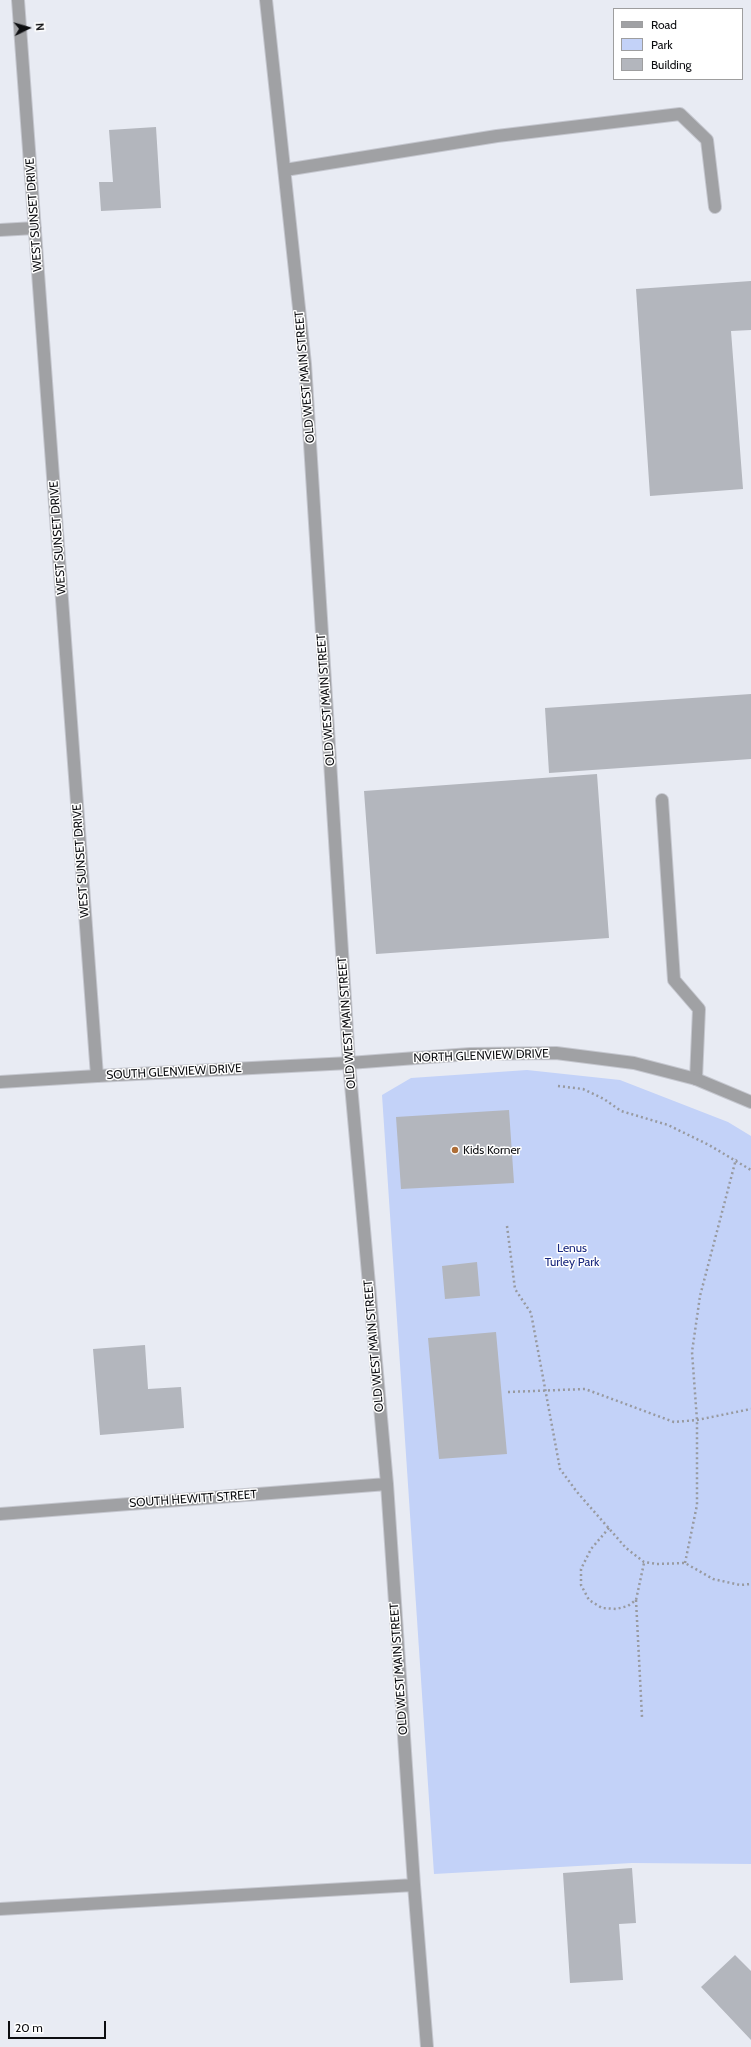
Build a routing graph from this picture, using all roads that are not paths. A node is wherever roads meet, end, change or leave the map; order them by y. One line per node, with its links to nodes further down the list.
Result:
1 (18, 0): 5 (street, WEST SUNSET DRIVE)
2 (266, 0): 3 (street, OLD WEST MAIN STREET)
3 (285, 170): 4 (street); 8 (street, OLD WEST MAIN STREET)
4 (715, 207)
5 (35, 228): 6 (street); 9 (street, WEST SUNSET DRIVE)
6 (0, 230)
7 (662, 800): 10 (street)
8 (349, 1064): 9 (street, SOUTH GLENVIEW DRIVE); 10 (street, NORTH GLENVIEW DRIVE); 13 (street, OLD WEST MAIN STREET)
9 (97, 1076): 11 (street, SOUTH GLENVIEW DRIVE)
10 (696, 1079): 12 (street, NORTH GLENVIEW DRIVE)
11 (0, 1082)
12 (751, 1102)
13 (387, 1484): 14 (street, SOUTH HEWITT STREET); 15 (street, OLD WEST MAIN STREET)
14 (0, 1514)
15 (414, 1885): 16 (street); 17 (street, OLD WEST MAIN STREET)
16 (0, 1909)
17 (427, 2047)

